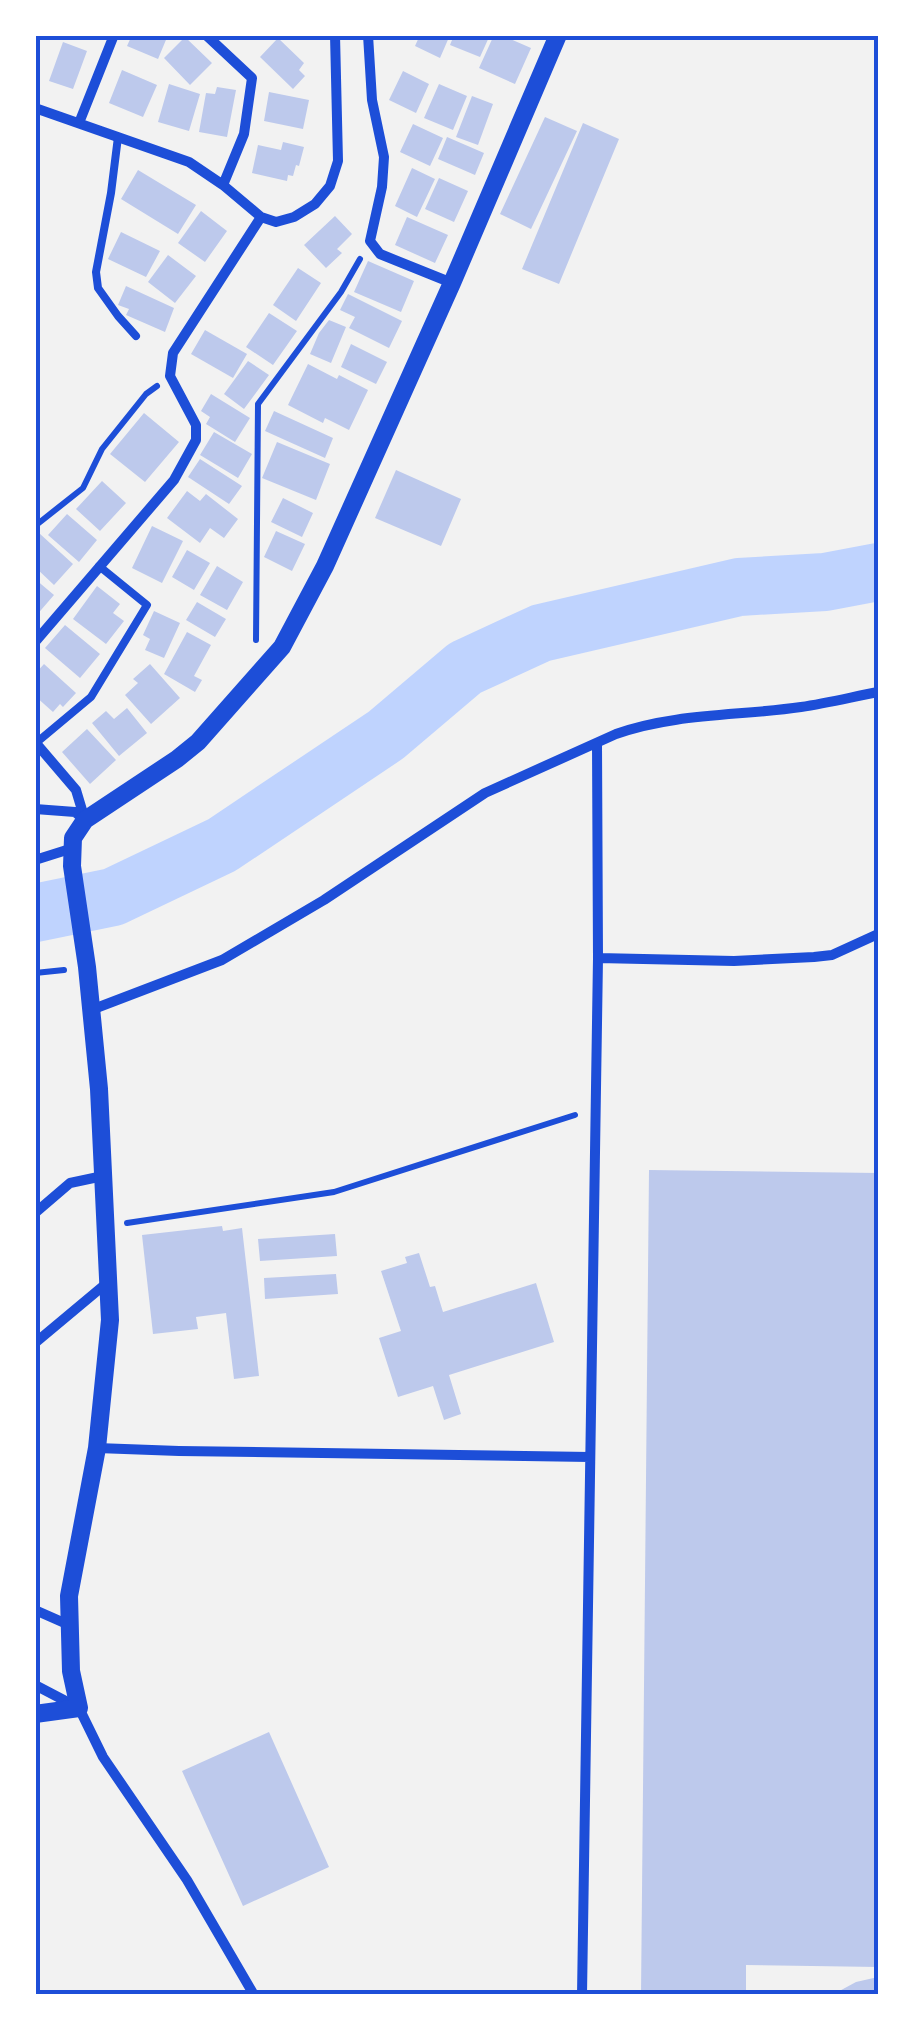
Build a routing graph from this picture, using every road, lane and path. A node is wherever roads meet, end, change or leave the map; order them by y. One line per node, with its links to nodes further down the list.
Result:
1 (114, 35): 7 (street)
2 (206, 35): 9 (street)
3 (335, 35): 10 (street)
4 (368, 35): 11 (street)
5 (558, 35): 12 (street)
6 (35, 108): 7 (street)
7 (79, 123): 8 (street)
8 (118, 137): 9 (street); 13 (lane)
9 (224, 186): 10 (street)
10 (261, 216): 14 (street)
11 (370, 241): 12 (street); 18 (path)
12 (452, 283): 18 (street)
13 (136, 336)
14 (170, 376): 15 (path); 16 (street)
15 (35, 526)
16 (99, 566): 17 (street); 20 (lane)
17 (35, 642)
18 (256, 679): 23 (street)
19 (878, 692): 21 (street)
20 (35, 743): 23 (street)
21 (597, 743): 27 (street); 28 (street)
22 (35, 810): 23 (street)
23 (85, 820): 24 (street)
24 (72, 857): 25 (street); 28 (street)
25 (35, 860)
26 (878, 934): 27 (street)
27 (598, 958): 29 (street)
28 (90, 1010): 30 (street)
29 (596, 1108): 32 (path); 36 (street)
30 (103, 1176): 31 (street); 32 (street)
31 (35, 1213)
32 (105, 1226): 33 (street)
33 (109, 1282): 34 (street); 35 (street)
34 (35, 1343)
35 (98, 1448): 36 (street); 38 (street)
36 (590, 1457): 43 (street)
37 (35, 1610): 38 (street)
38 (69, 1626): 40 (street)
39 (35, 1685): 40 (street)
40 (78, 1708): 41 (street); 42 (street)
41 (35, 1714)
42 (254, 1995)
43 (582, 1995)

